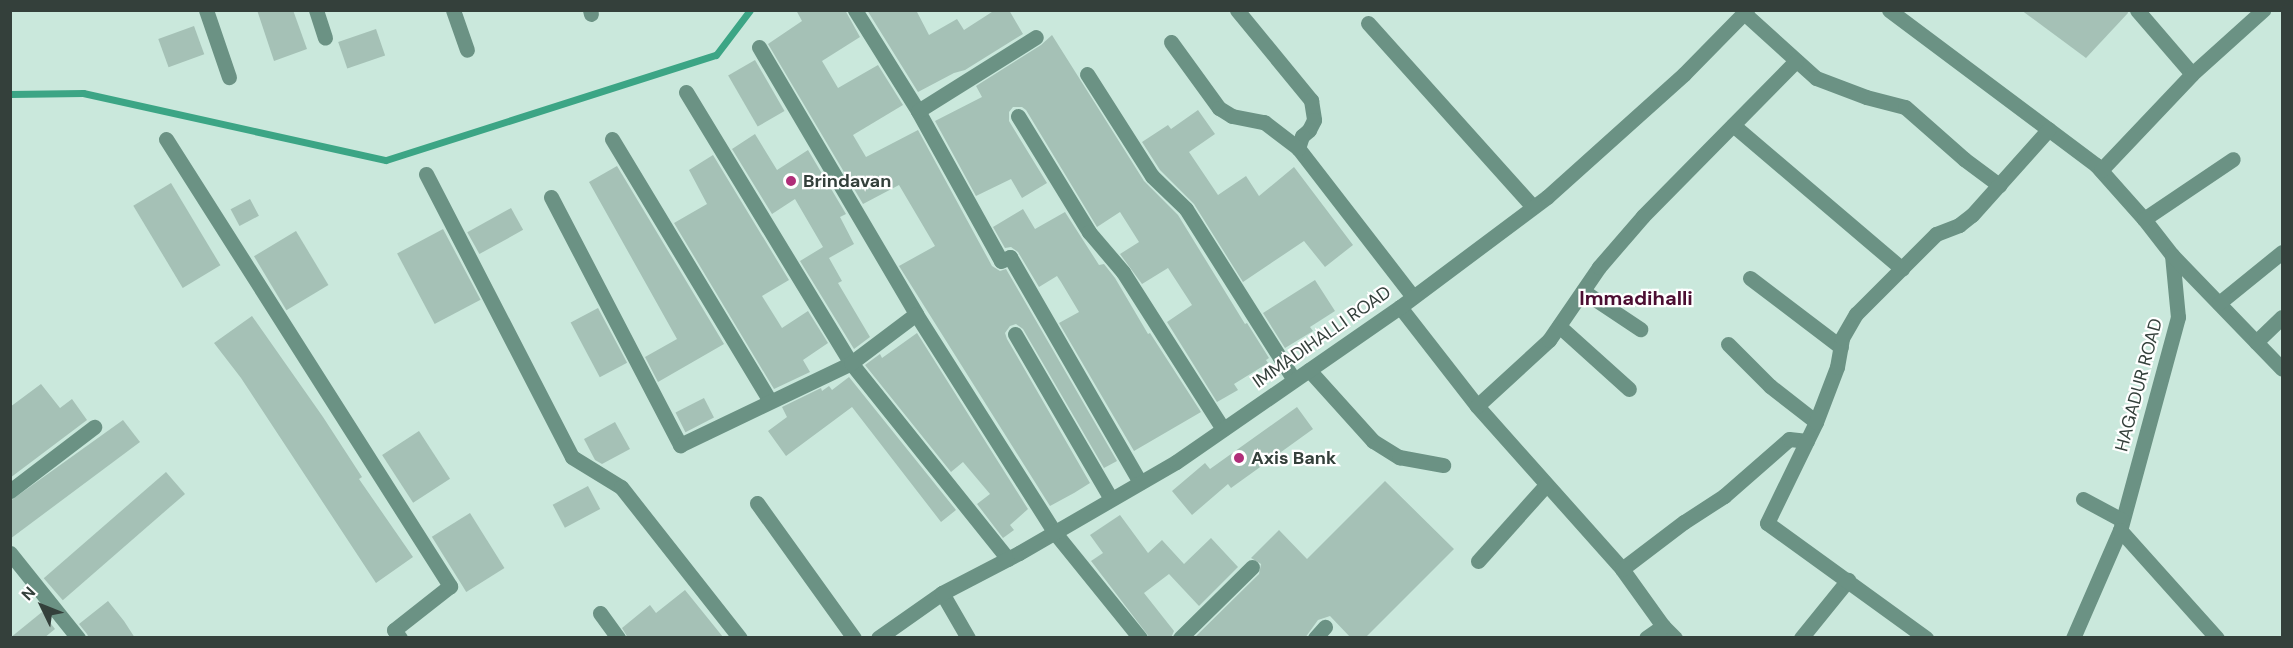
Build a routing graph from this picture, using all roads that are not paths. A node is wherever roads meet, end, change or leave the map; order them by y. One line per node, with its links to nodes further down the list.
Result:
1 (206, 10): 19 (street)
2 (316, 10): 11 (street)
3 (453, 10): 15 (street)
4 (855, 10): 21 (street)
5 (1237, 10): 27 (street)
6 (1889, 10): 24 (street)
7 (2138, 10): 18 (street)
8 (2263, 10): 18 (street)
9 (1745, 12): 16 (street); 33 (street, IMMADIHALLI ROAD)
10 (1368, 23): 33 (street)
11 (325, 38)
12 (1036, 38): 21 (street)
13 (1171, 42): 27 (street)
14 (759, 47): 43 (street)
15 (467, 50)
16 (1796, 61): 23 (street); 31 (street)
17 (1087, 74): 54 (street)
18 (2192, 74): 29 (street)
19 (229, 77)
20 (686, 92): 51 (street)
21 (918, 111): 63 (street)
22 (1018, 116): 60 (street)
23 (1732, 125): 37 (street); 39 (street)
24 (2049, 129): 29 (street); 31 (street)
25 (166, 139): 81 (street)
26 (612, 139): 56 (street)
27 (1298, 148): 40 (street)
28 (2233, 159): 34 (street)
29 (2101, 170): 34 (street)
30 (426, 174): 83 (street)
31 (1999, 185): 37 (street)
32 (551, 197): 56 (street)
33 (1533, 207): 40 (street, IMMADIHALLI ROAD)
34 (2144, 219): 36 (street)
35 (2283, 252): 41 (street)
36 (2172, 255): 41 (street); 69 (street, HAGADUR ROAD)
37 (1902, 269): 50 (street)
38 (1750, 278): 50 (street)
39 (1583, 291): 45 (street); 46 (street)
40 (1413, 297): 42 (street, IMMADIHALLI ROAD)
41 (2219, 303): 48 (street)
42 (1400, 307): 53 (street, IMMADIHALLI ROAD); 57 (street)
43 (916, 314): 51 (street); 70 (street)
44 (2283, 317): 48 (street)
45 (1559, 326): 55 (street); 57 (street)
46 (1640, 329)
47 (1016, 334): 66 (street)
48 (2256, 342): 52 (street)
49 (1728, 344): 58 (street)
50 (1841, 347): 58 (street)
51 (851, 363): 56 (street); 72 (street)
52 (2283, 369)
53 (1309, 370): 54 (street, IMMADIHALLI ROAD); 62 (street)
54 (1294, 380): 60 (street, IMMADIHALLI ROAD)
55 (1629, 389)
56 (770, 400)
57 (1477, 406): 64 (street)
58 (1816, 422): 61 (street)
59 (94, 426): 65 (street)
60 (1223, 429): 63 (street, IMMADIHALLI ROAD)
61 (1807, 441): 75 (street); 76 (street)
62 (1443, 465)
63 (1140, 482): 66 (street, IMMADIHALLI ROAD)
64 (1546, 485): 73 (street); 75 (street)
65 (10, 491)
66 (1111, 499): 70 (street, IMMADIHALLI ROAD)
67 (2083, 499): 69 (street)
68 (757, 503): 84 (street)
69 (2121, 525): 93 (street, HAGADUR ROAD); 94 (street)
70 (1055, 533): 72 (street, IMMADIHALLI ROAD); 87 (street)
71 (10, 553): 80 (street)
72 (1008, 559): 77 (street, IMMADIHALLI ROAD)
73 (1478, 561)
74 (1251, 567): 88 (street)
75 (1622, 569): 79 (street)
76 (1848, 580): 91 (street); 92 (street)
77 (942, 593): 85 (street, IMMADIHALLI ROAD); 86 (street)
78 (600, 613): 82 (street)
79 (1663, 626): 89 (street); 90 (street)
80 (78, 638)
81 (400, 638)
82 (618, 638)
83 (740, 638)
84 (854, 638)
85 (878, 638)
86 (968, 638)
87 (1140, 638)
88 (1180, 638)
89 (1646, 638)
90 (1675, 638)
91 (1801, 638)
92 (1926, 638)
93 (2073, 638)
94 (2217, 638)

